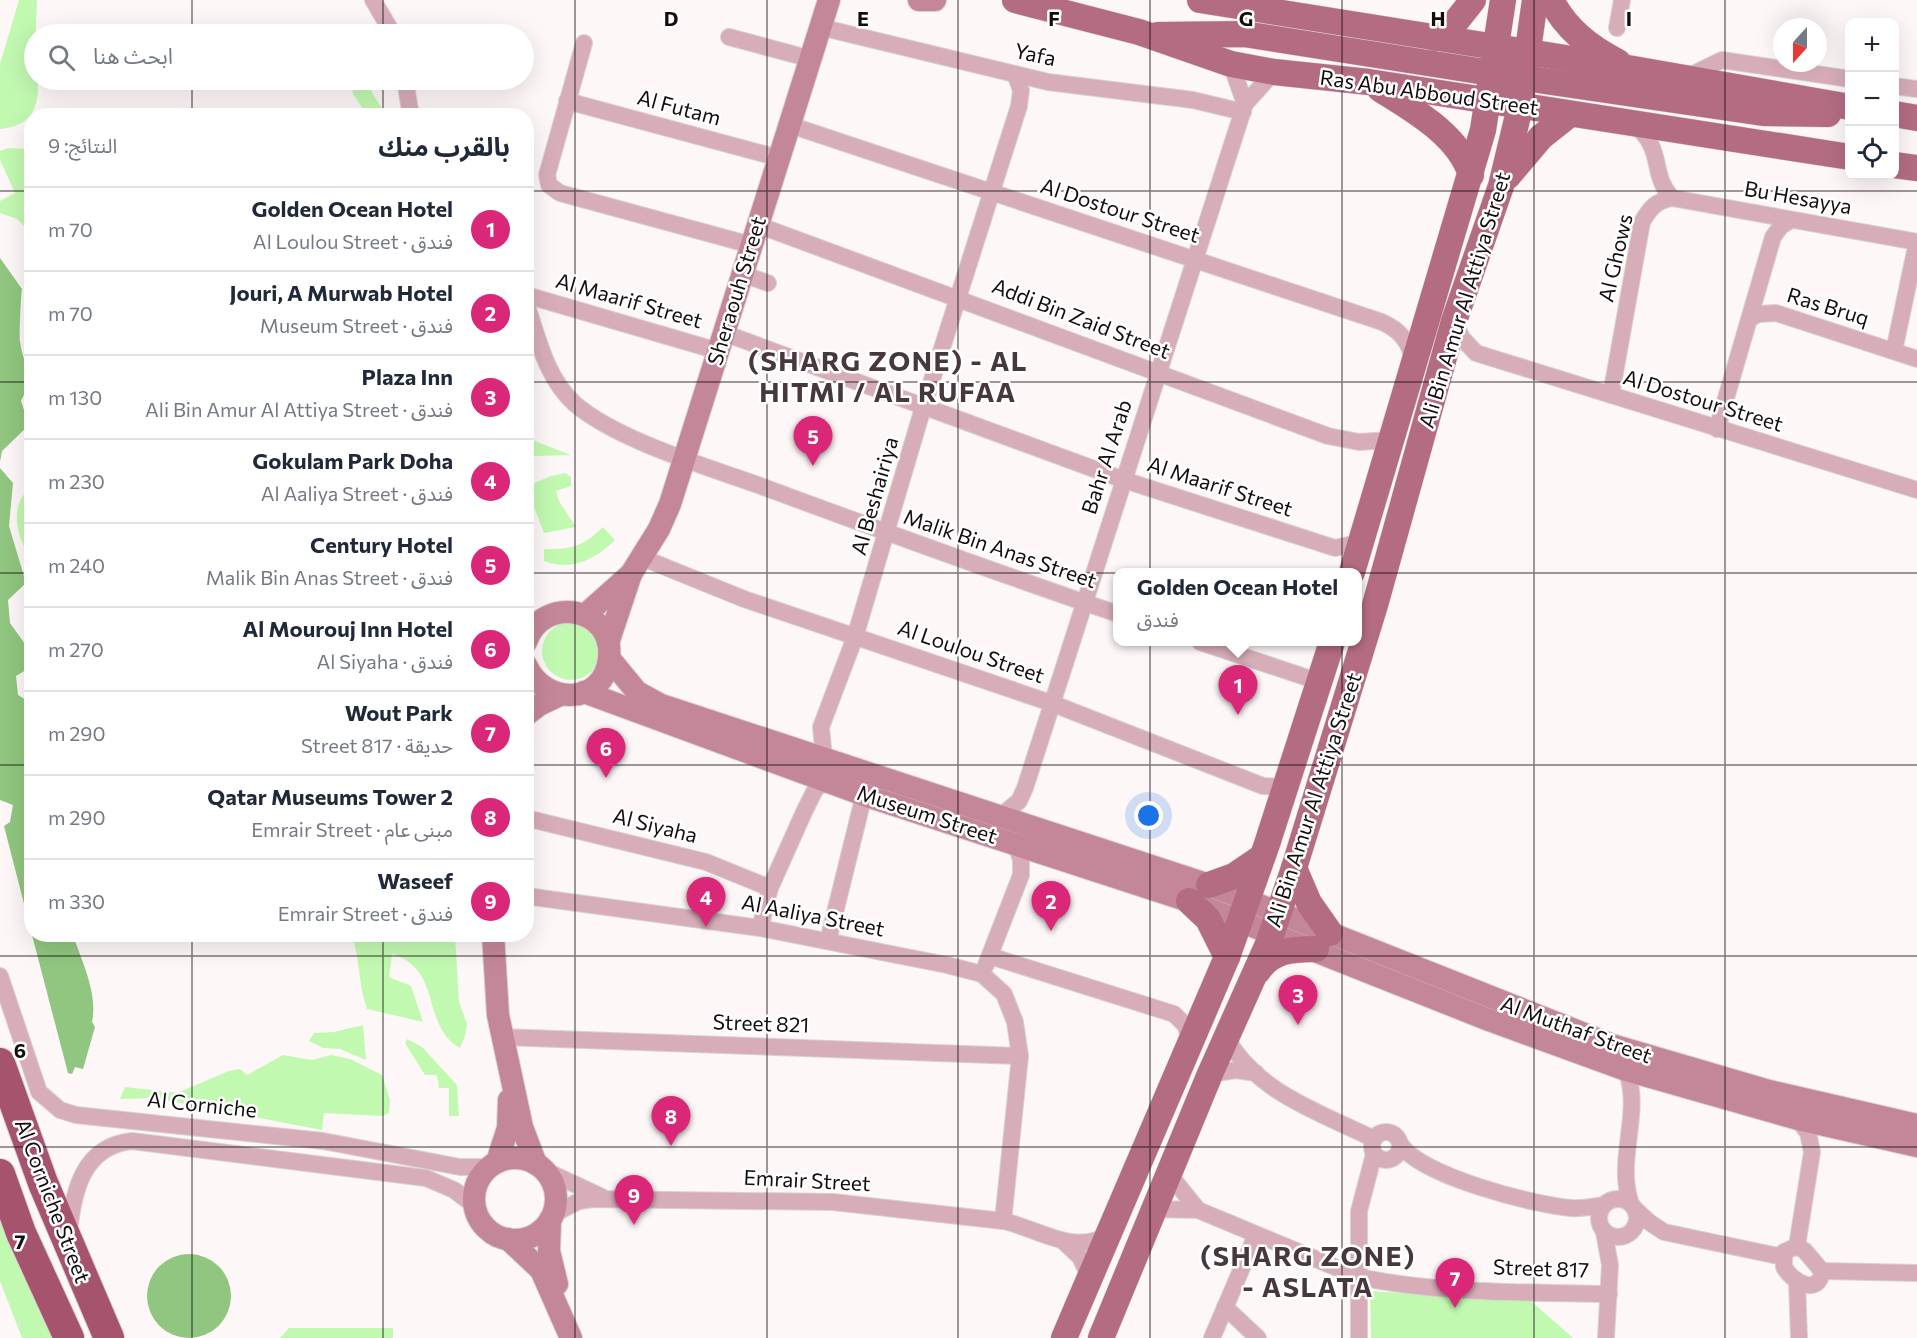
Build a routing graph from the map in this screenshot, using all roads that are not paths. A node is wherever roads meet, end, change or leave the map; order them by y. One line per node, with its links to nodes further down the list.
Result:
1 (373, 0): 13 (street)
2 (829, 0): 14 (street, Sheraouh Street)
3 (919, 0): 4 (street)
4 (934, 0)
5 (1015, 0): 16 (main road, Ras Abu Abboud Street)
6 (1200, 0): 12 (main road)
7 (1473, 0): 18 (main road)
8 (1503, 0): 22 (main road, Ali Bin Amur Al Attiya Street)
9 (1534, 0): 20 (main road, Ali Bin Amur Al Attiya Street)
10 (1551, 0): 24 (main road)
11 (1622, 0): 15 (street)
12 (1231, 3): 18 (main road)
13 (387, 24)
14 (820, 27): 21 (street, Sheraouh Street); 26 (street, Yafa)
15 (1617, 28)
16 (1150, 36): 22 (main road); 23 (main road, Ras Abu Abboud Street)
17 (729, 37): 21 (street)
18 (1435, 38): 22 (main road)
19 (584, 43): 34 (street)
20 (1529, 53): 22 (main road); 24 (main road); 27 (main road, Ali Bin Amur Al Attiya Street)
21 (811, 59): 45 (street, Sheraouh Street)
22 (1495, 61): 35 (main road, Ali Bin Amur Al Attiya Street)
23 (1231, 64): 25 (main road, Ras Abu Abboud Street); 39 (street)
24 (1628, 68): 28 (main road)
25 (1274, 72): 30 (main road, Ras Abu Abboud Street); 39 (street, Bahr Al Arab)
26 (1015, 74): 39 (street, Yafa); 50 (street, Al Beshairiya)
27 (1525, 78): 35 (main road); 37 (main road, Ali Bin Amur Al Attiya Street); 41 (main road)
28 (1685, 78): 29 (street); 36 (main road)
29 (1845, 78)
30 (1370, 82): 35 (main road, Ras Abu Abboud Street); 48 (main road)
31 (1899, 87): 32 (street)
32 (1917, 89)
33 (407, 90): 38 (street)
34 (567, 101): 47 (street, Al Futam); 53 (street, Addi Bin Zaid Street)
35 (1488, 101): 37 (main road, Ras Abu Abboud Street); 48 (main road, Ali Bin Amur Al Attiya Street)
36 (1845, 106)
37 (1520, 107): 40 (main road, Ras Abu Abboud Street); 49 (main road, Ali Bin Amur Al Attiya Street)
38 (410, 108)
39 (1244, 108): 55 (street, Bahr Al Arab)
40 (1570, 114): 44 (main road, Ras Abu Abboud Street); 49 (main road)
41 (1845, 114)
42 (1899, 115): 43 (main road)
43 (1917, 118)
44 (1631, 122): 46 (main road, Ras Abu Abboud Street); 51 (street)
45 (790, 125): 47 (street, Sheraouh Street); 50 (street, Al Dostour Street)
46 (1845, 156)
47 (779, 158): 53 (street, Sheraouh Street)
48 (1471, 175): 67 (main road, Ali Bin Amur Al Attiya Street)
49 (1501, 186): 61 (main road, Ali Bin Amur Al Attiya Street)
50 (992, 192): 55 (street, Al Dostour Street); 59 (street, Al Beshairiya)
51 (1672, 198): 52 (street, Bu Hesayya); 70 (street, Al Ghows)
52 (1791, 220): 54 (street, Bu Hesayya); 60 (street, Ras Bruq)
53 (754, 235): 56 (street, Sheraouh Street); 59 (street, Addi Bin Zaid Street)
54 (1917, 242): 64 (street)
55 (1195, 259): 67 (street, Al Dostour Street); 69 (street, Bahr Al Arab)
56 (742, 274): 57 (street); 63 (street, Sheraouh Street)
57 (768, 283)
58 (534, 297): 63 (street, Al Maarif Street)
59 (960, 297): 69 (street, Addi Bin Zaid Street); 71 (street, Al Beshairiya)
60 (1750, 318): 64 (street, Ras Bruq); 72 (street)
61 (1454, 321): 65 (street); 68 (main road, Ali Bin Amur Al Attiya Street)
62 (534, 328): 74 (street, Malik Bin Anas Street)
63 (721, 342): 71 (street, Al Maarif Street); 74 (street, Sheraouh Street)
64 (1894, 351): 66 (street, Ras Bruq)
65 (1476, 353): 68 (street); 70 (street, Al Dostour Street)
66 (1917, 359)
67 (1414, 364): 73 (main road, Ali Bin Amur Al Attiya Street)
68 (1444, 364): 104 (main road, Ali Bin Amur Al Attiya Street)
69 (1158, 372): 73 (street, Addi Bin Zaid Street); 75 (street, Bahr Al Arab)
70 (1611, 395): 72 (street, Al Dostour Street)
71 (923, 408): 75 (street, Al Maarif Street); 77 (street, Al Beshairiya)
72 (1717, 429): 76 (street, Al Dostour Street)
73 (1390, 441): 78 (main road, Ali Bin Amur Al Attiya Street)
74 (685, 458): 77 (street, Malik Bin Anas Street); 79 (street, Sheraouh Street)
75 (1124, 480): 78 (street, Al Maarif Street); 81 (street, Bahr Al Arab)
76 (1917, 490)
77 (888, 533): 81 (street, Malik Bin Anas Street); 85 (street, Al Beshairiya)
78 (1362, 536): 80 (main road, Ali Bin Amur Al Attiya Street)
79 (637, 566): 83 (street, Sheraouh Street); 85 (street, Al Loulou Street); 89 (street, Sheraouh Street)
80 (1353, 568)
81 (1084, 602): 82 (street, Malik Bin Anas Street); 94 (street, Bahr Al Arab)
82 (1113, 612)
83 (585, 615): 84 (street); 89 (street, Museum Street)
84 (534, 627)
85 (855, 637): 94 (street, Al Loulou Street); 96 (street, Al Beshairiya)
86 (1212, 646): 91 (street)
87 (1331, 646): 91 (main road, Ali Bin Amur Al Attiya Street)
88 (1332, 646): 109 (main road)
89 (609, 651): 92 (street, Sheraouh Street); 96 (street, Museum Street)
90 (534, 678): 93 (street)
91 (1320, 682): 98 (main road, Ali Bin Amur Al Attiya Street)
92 (584, 692): 93 (street); 97 (street, Museum Street)
93 (560, 695): 95 (street)
94 (1051, 703): 98 (street, Al Loulou Street); 100 (street, Bahr Al Arab)
95 (534, 709)
96 (824, 758): 100 (street, Museum Street)
97 (828, 782): 99 (street, Museum Street); 106 (street)
98 (1284, 787): 103 (main road, Ali Bin Amur Al Attiya Street)
99 (864, 795): 102 (street, Museum Street); 111 (street)
100 (1002, 816): 105 (street, Museum Street)
101 (534, 820): 106 (street, Al Siyaha)
102 (1016, 844): 108 (street, Museum Street); 114 (street)
103 (1262, 857): 105 (main road); 109 (main road, Ali Bin Amur Al Attiya Street)
104 (1294, 868): 109 (main road, Ali Bin Amur Al Attiya Street); 112 (main road)
105 (1209, 885): 109 (street, Museum Street)
106 (770, 888): 110 (street)
107 (534, 897): 110 (street, Al Aaliya Street)
108 (1189, 901): 109 (street, Museum Street); 115 (main road)
109 (1260, 916): 112 (street, Al Muthaf Street); 115 (main road, Ali Bin Amur Al Attiya Street); 118 (main road, Ali Bin Amur Al Attiya Street); 167 (main road)
110 (760, 928): 111 (street, Al Aaliya Street)
111 (828, 941): 116 (street, Al Aaliya Street)
112 (1323, 941): 118 (main road); 125 (street, Al Muthaf Street); 131 (street, Al Muthaf Street)
113 (493, 942): 119 (street)
114 (990, 956): 116 (street); 121 (street)
115 (1227, 957): 121 (main road, Ali Bin Amur Al Attiya Street)
116 (982, 975): 122 (street)
117 (0, 976): 136 (street, Al Corniche)
118 (1252, 979): 120 (main road, Ali Bin Amur Al Attiya Street)
119 (502, 1037): 122 (street, Street 821); 124 (street)
120 (1226, 1037): 126 (street); 127 (main road, Ali Bin Amur Al Attiya Street)
121 (1191, 1040): 153 (main road, Ali Bin Amur Al Attiya Street)
122 (1020, 1056): 149 (street)
123 (0, 1063): 157 (highway, Al Corniche Street)
124 (510, 1068): 136 (street); 137 (street)
125 (1626, 1070): 128 (street, Al Muthaf Street); 129 (street)
126 (1256, 1073): 127 (street); 134 (street)
127 (1210, 1074): 139 (main road, Ali Bin Amur Al Attiya Street)
128 (1652, 1078): 129 (street); 130 (street, Al Muthaf Street)
129 (1632, 1100): 140 (street)
130 (1798, 1119): 132 (street, Al Muthaf Street); 135 (street)
131 (1917, 1125)
132 (1839, 1128): 133 (street, Al Muthaf Street); 135 (street)
133 (1917, 1146)
134 (1386, 1152): 145 (street); 164 (street)
135 (1811, 1161): 158 (street)
136 (493, 1165): 137 (street); 142 (street)
137 (540, 1167): 141 (street, Emrair Street); 148 (street)
138 (0, 1174): 170 (highway, Al Corniche Street)
139 (1169, 1174): 146 (main road, Ali Bin Amur Al Attiya Street); 147 (street, Street 817)
140 (1624, 1175): 143 (street); 144 (street)
141 (608, 1199): 148 (street, Emrair Street); 149 (street, Emrair Street)
142 (474, 1204): 155 (street); 157 (street, Al Corniche)
143 (1604, 1204): 144 (street); 145 (street); 150 (street)
144 (1633, 1207): 151 (street); 154 (street)
145 (1570, 1208): 150 (street)
146 (1155, 1209): 147 (street, Street 817); 167 (main road, Ali Bin Amur Al Attiya Street)
147 (1198, 1210): 152 (street, Street 817)
148 (551, 1217): 155 (street); 169 (street)
149 (1002, 1221): 156 (street, Emrair Street)
150 (1602, 1229): 154 (street); 160 (street)
151 (1664, 1232): 154 (street); 159 (street)
152 (1256, 1235): 164 (street, Street 817); 168 (street)
153 (1106, 1236): 156 (street, Emrair Street); 163 (main road, Ali Bin Amur Al Attiya Street)
154 (1624, 1236): 160 (street)
155 (508, 1239): 169 (street)
156 (1063, 1241): 163 (street, Emrair Street)
157 (68, 1244): 171 (highway, Al Corniche Street)
158 (1797, 1246): 159 (street); 161 (street)
159 (1783, 1257): 165 (street)
160 (1610, 1265): 166 (street)
161 (1822, 1271): 162 (street); 165 (street)
162 (1917, 1273)
163 (1089, 1276): 172 (main road, Ali Bin Amur Al Attiya Street)
164 (1359, 1277): 166 (street, Street 817); 176 (street)
165 (1797, 1281): 178 (street)
166 (1609, 1294): 177 (street)
167 (1117, 1301): 173 (main road, Ali Bin Amur Al Attiya Street)
168 (1225, 1307): 174 (street); 175 (street)
169 (569, 1334)
170 (69, 1338)
171 (108, 1338)
172 (1064, 1338)
173 (1101, 1338)
174 (1212, 1338)
175 (1258, 1338)
176 (1359, 1338)
177 (1606, 1338)
178 (1799, 1338)

